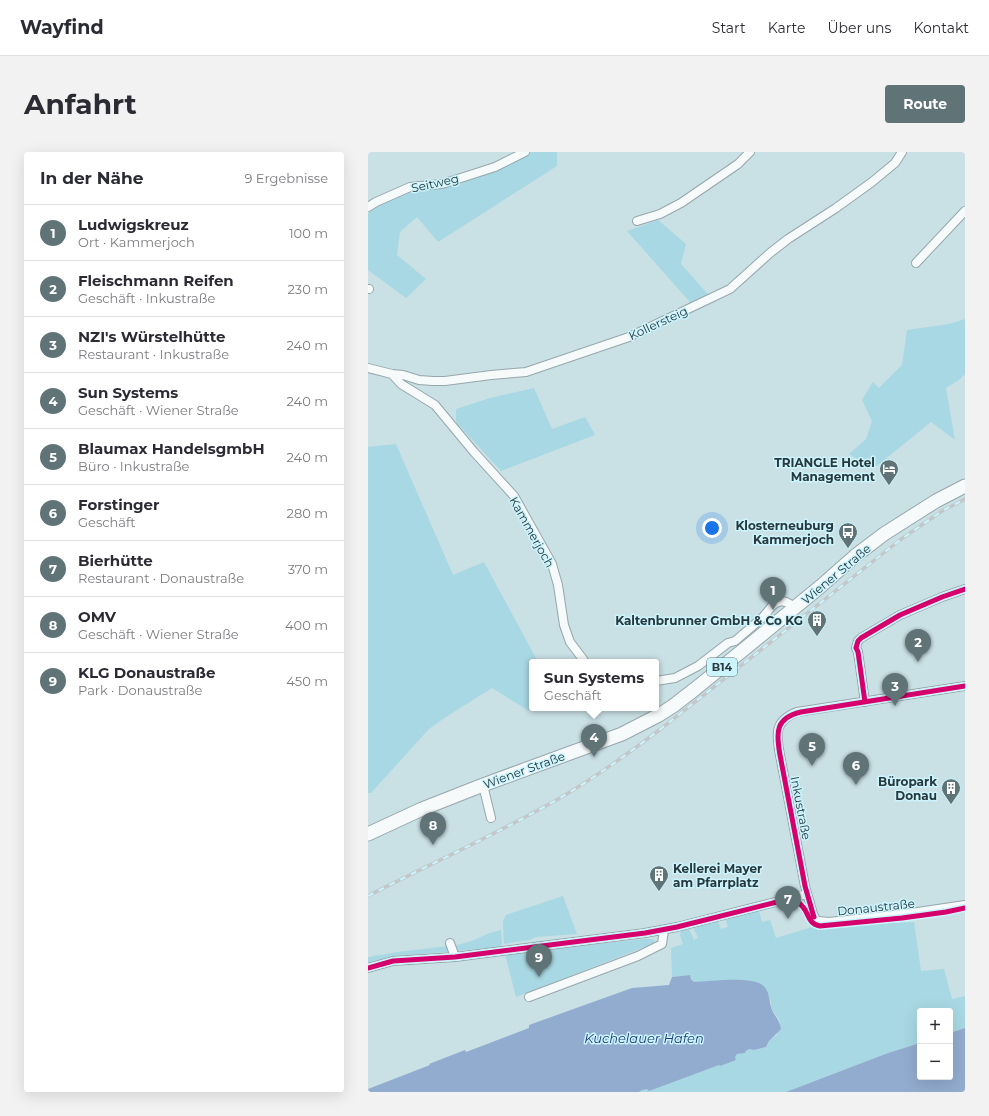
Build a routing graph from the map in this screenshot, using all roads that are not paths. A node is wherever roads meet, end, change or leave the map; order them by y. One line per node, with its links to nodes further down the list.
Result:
1 (525, 152): 4 (street, Seitweg)
2 (750, 152): 6 (street)
3 (902, 152): 9 (street, Kollersteig)
4 (368, 207)
5 (965, 211): 7 (street)
6 (637, 221)
7 (916, 263)
8 (368, 368): 9 (street, Kollersteig)
9 (392, 374): 13 (street, Kammerjoch)
10 (965, 486): 12 (main road, Wiener Straße / B14)
11 (965, 589): 16 (street)
12 (796, 607): 14 (street); 17 (main road, Wiener Straße / B14)
13 (583, 659)
14 (659, 681)
15 (965, 686): 16 (street, Inkustraße)
16 (864, 702): 20 (street, Inkustraße)
17 (483, 785): 18 (street); 19 (main road, Wiener Straße / B14)
18 (491, 818)
19 (368, 834)
20 (807, 894): 21 (street, Donaustraße); 22 (street)
21 (965, 905)
22 (664, 930): 24 (street); 26 (street)
23 (450, 943): 24 (street)
24 (455, 956): 25 (street)
25 (368, 968)
26 (529, 997)

